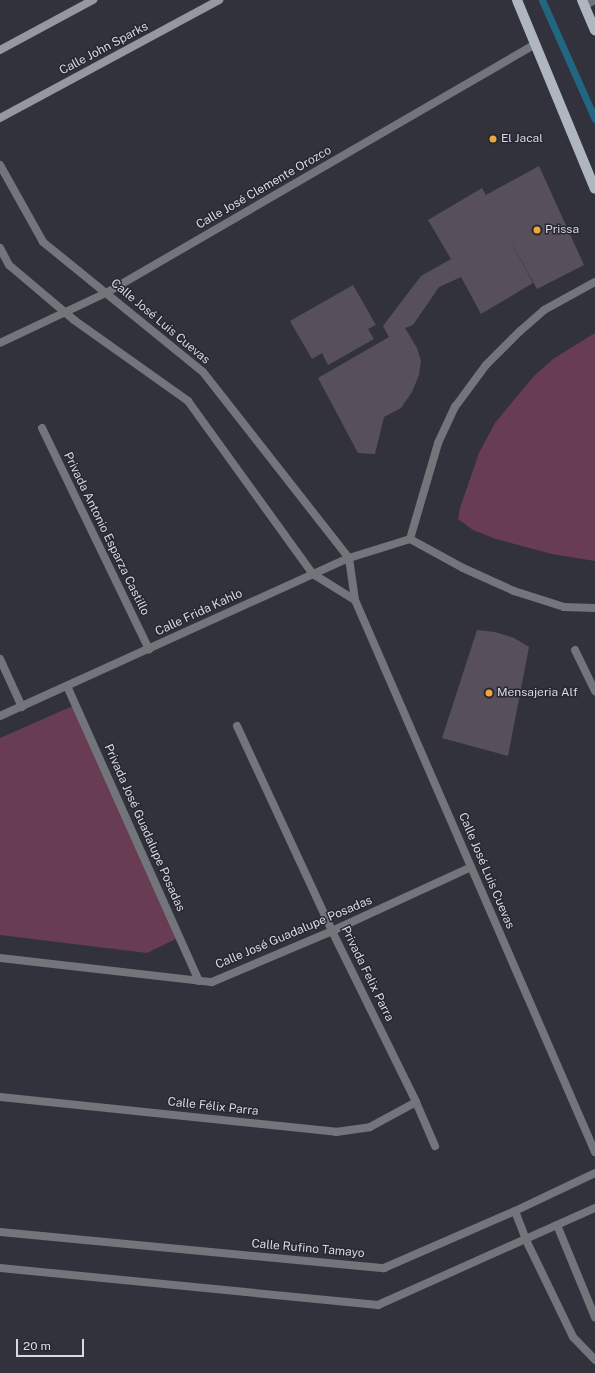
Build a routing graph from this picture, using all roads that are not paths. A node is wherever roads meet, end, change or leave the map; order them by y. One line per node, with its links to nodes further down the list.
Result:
1 (93, 0): 8 (main road)
2 (220, 0): 9 (main road, Calle John Sparks)
3 (516, 0): 7 (main road)
4 (595, 0): 5 (street)
5 (583, 3): 6 (main road)
6 (595, 30)
7 (535, 44): 11 (main road); 14 (street, Calle José Clemente Orozco)
8 (0, 50)
9 (0, 118)
10 (0, 165): 14 (street, Calle José Luis Cuevas)
11 (595, 189)
12 (0, 248): 15 (street)
13 (595, 282): 18 (street)
14 (106, 293): 15 (street, Calle José Clemente Orozco); 19 (street, Calle José Luis Cuevas)
15 (65, 312): 16 (street, Calle José Clemente Orozco); 20 (street)
16 (0, 343)
17 (42, 428): 23 (street, Privada Antonio Esparza Castillo)
18 (410, 539): 19 (street, Calle Frida Kahlo); 22 (street)
19 (349, 558): 20 (street, Calle Frida Kahlo); 21 (street, Calle José Luis Cuevas)
20 (313, 574): 21 (street); 23 (street, Calle Frida Kahlo)
21 (355, 600): 31 (street, Calle José Luis Cuevas)
22 (595, 608)
23 (149, 649): 26 (street, Calle Frida Kahlo)
24 (575, 650): 27 (street)
25 (0, 659): 28 (street)
26 (67, 686): 28 (street, Calle Frida Kahlo); 34 (street, Privada José Guadalupe Posadas)
27 (595, 691)
28 (22, 707): 29 (street, Calle Frida Kahlo)
29 (0, 716)
30 (236, 726): 32 (street, Privada Felix Parra)
31 (471, 867): 32 (street, Calle José Guadalupe Posadas); 38 (street, Calle José Luis Cuevas)
32 (332, 931): 34 (street, Calle José Guadalupe Posadas); 36 (street, Privada Felix Parra)
33 (0, 958): 34 (street, Calle José Guadalupe Posadas)
34 (199, 980)
35 (0, 1097): 36 (street, Calle Félix Parra)
36 (416, 1102): 37 (street, Privada Felix Parra)
37 (435, 1146)
38 (595, 1152)
39 (595, 1173): 41 (street, Calle Rufino Tamayo)
40 (595, 1208): 42 (street)
41 (515, 1211): 43 (street, Calle Rufino Tamayo); 44 (street)
42 (557, 1225): 44 (street); 46 (street)
43 (0, 1232)
44 (526, 1240): 45 (street); 47 (street)
45 (0, 1268)
46 (595, 1317)
47 (595, 1360)

